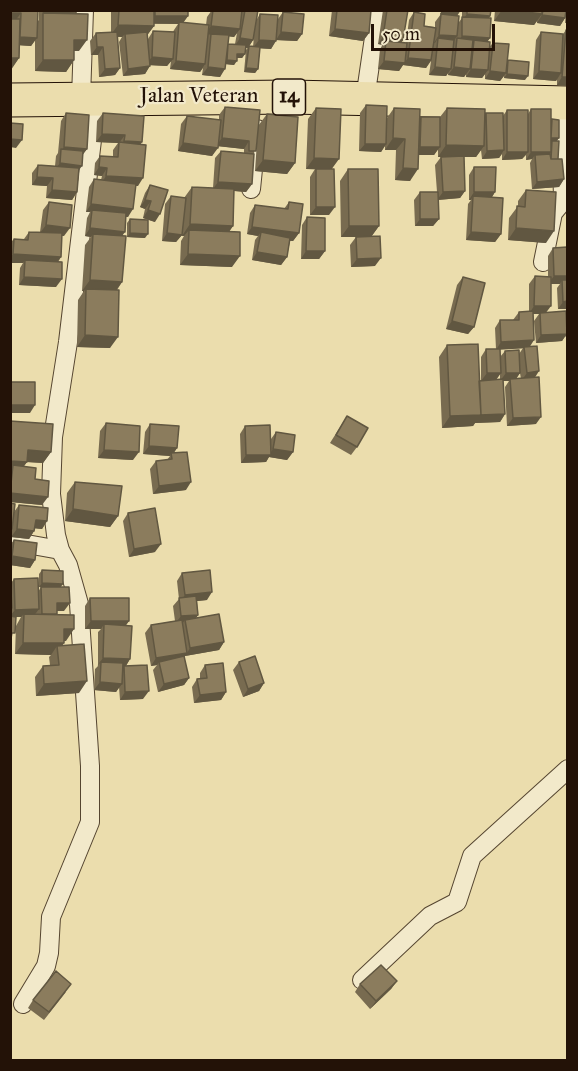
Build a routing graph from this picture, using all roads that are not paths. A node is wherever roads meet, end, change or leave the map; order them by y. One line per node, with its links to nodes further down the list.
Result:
1 (84, 10): 4 (street)
2 (378, 10): 5 (street)
3 (260, 97): 4 (highway, Jalan Veteran / 14); 5 (highway, Jalan Veteran / 14); 8 (street)
4 (89, 98): 6 (highway, Jalan Veteran / 14); 12 (street)
5 (365, 99): 7 (highway, Jalan Veteran / 14)
6 (10, 100)
7 (564, 104): 9 (street)
8 (251, 189)
9 (565, 201): 10 (street)
10 (543, 262)
11 (10, 541): 12 (street)
12 (60, 550): 15 (street)
13 (567, 769): 14 (street)
14 (362, 980)
15 (23, 1004)

